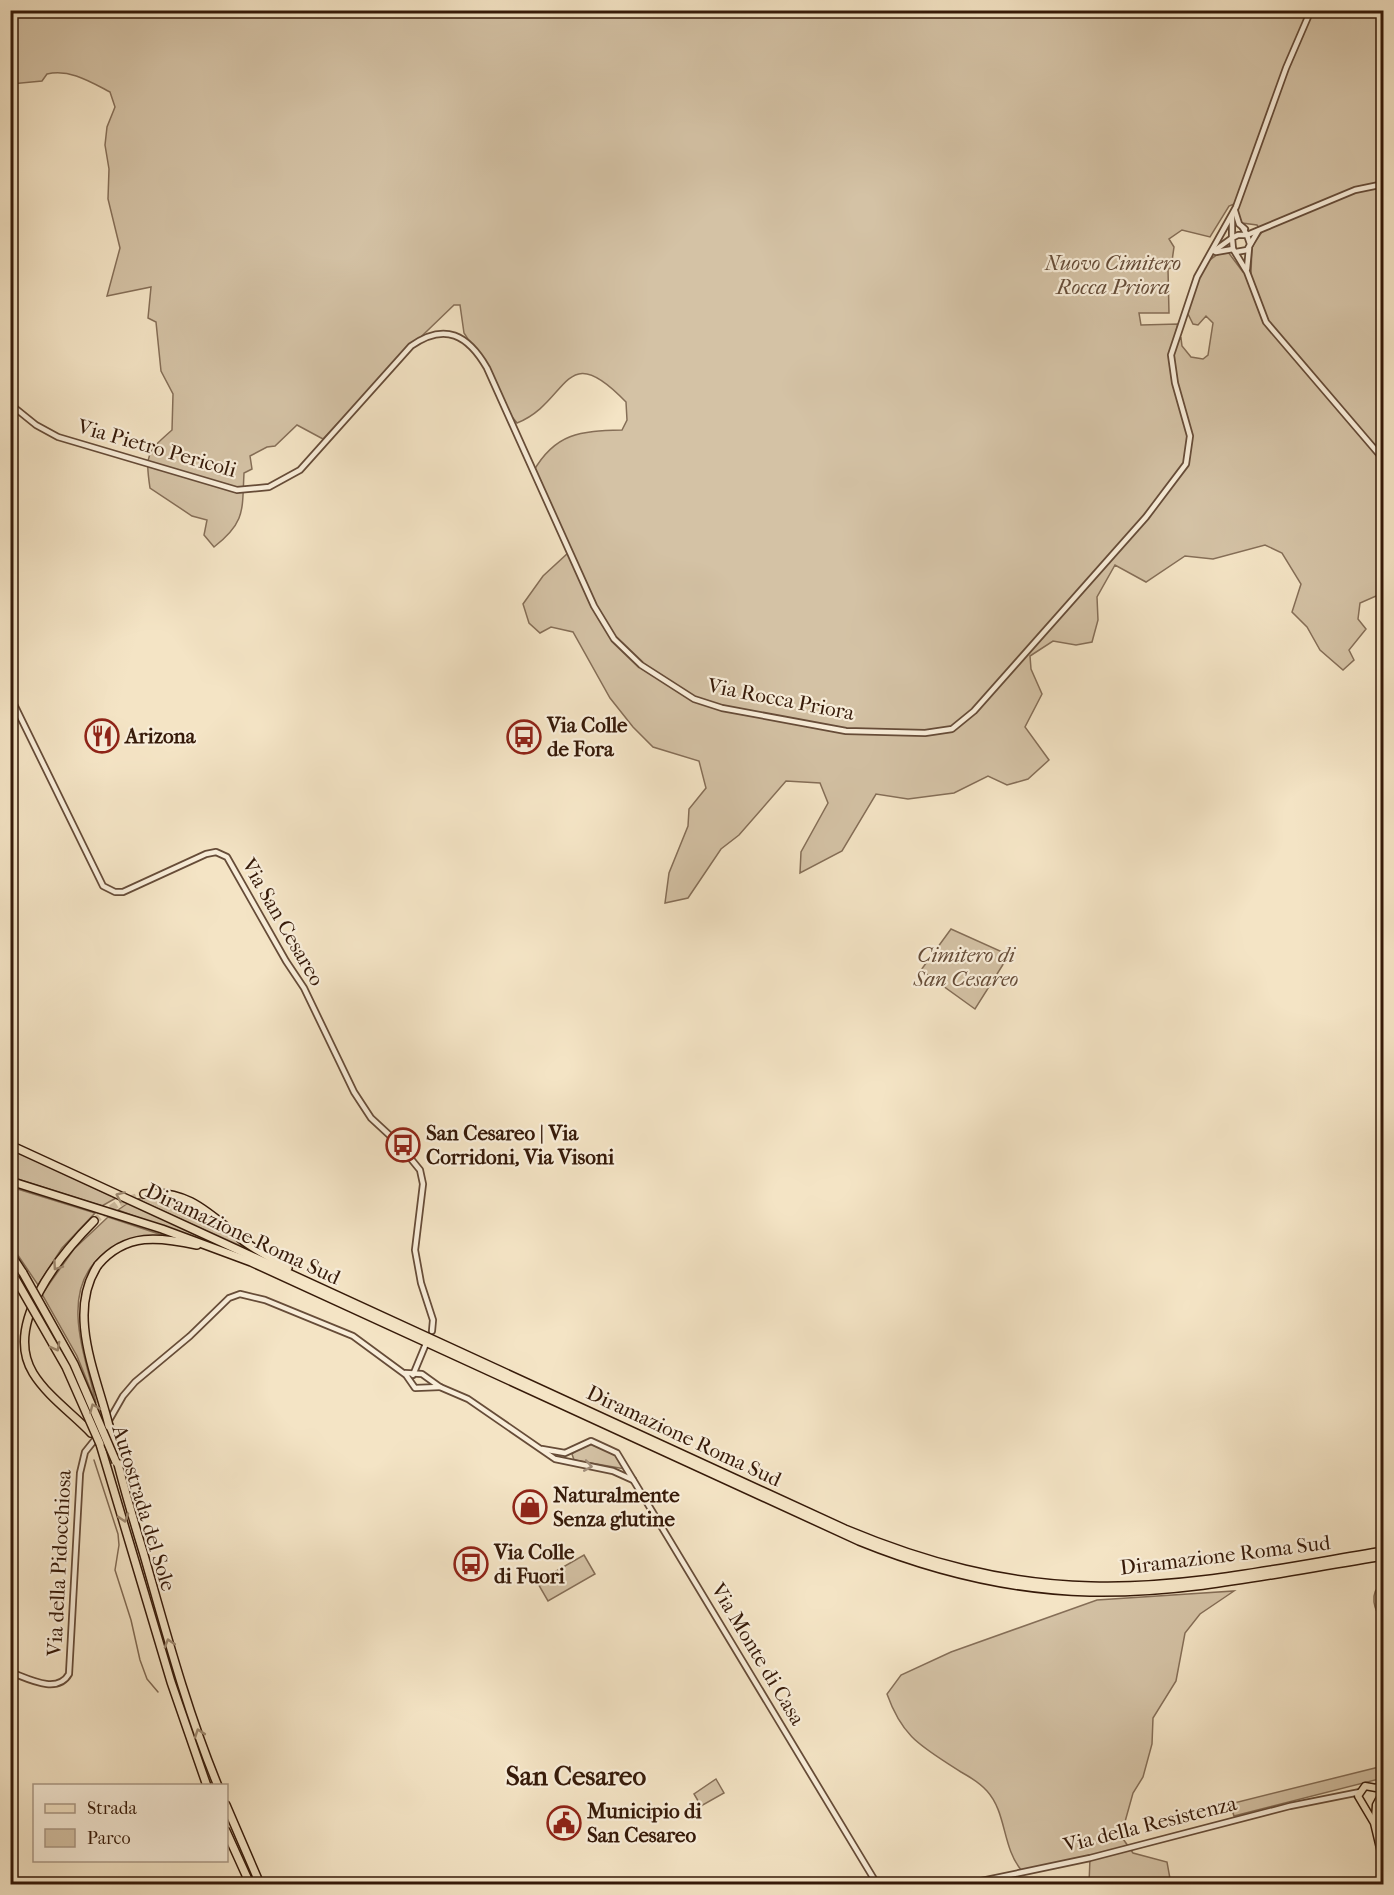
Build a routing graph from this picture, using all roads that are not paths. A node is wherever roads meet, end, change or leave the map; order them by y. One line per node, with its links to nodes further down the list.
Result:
1 (1311, 10): 3 (street)
2 (1383, 184): 5 (street)
3 (1234, 210): 4 (street); 7 (street); 10 (street, Via Rocca Priora)
4 (1243, 228): 5 (street); 6 (street)
5 (1259, 230): 6 (street); 8 (street)
6 (1247, 235): 7 (street); 8 (street)
7 (1232, 238): 9 (street); 10 (street)
8 (1249, 246): 9 (street); 11 (street)
9 (1235, 250): 10 (street); 11 (street)
10 (1209, 258): 14 (street, Via Rocca Priora)
11 (1247, 272): 13 (street)
12 (10, 404): 14 (street, Via Pietro Pericoli)
13 (1383, 460)
14 (300, 470)
15 (10, 696): 24 (street, Via San Cesareo)
16 (10, 1145): 23 (highway, Diramazione Roma Sud, one-way to 16)
17 (10, 1181): 20 (highway)
18 (144, 1194): 23 (highway)
19 (94, 1221): 31 (highway, one-way to 31)
20 (226, 1252): 33 (highway, bridge); 36 (highway, Diramazione Roma Sud)
21 (10, 1253): 33 (highway, Autostrada del Sole, one-way to 21, bridge)
22 (13, 1275): 31 (highway, Autostrada del Sole, one-way to 31, bridge)
23 (307, 1281): 35 (highway, Diramazione Roma Sud)
24 (432, 1331)
25 (425, 1346): 26 (street)
26 (418, 1362): 28 (street); 29 (street)
27 (401, 1371): 28 (street, Via della Pidocchiosa); 30 (street, Via della Pidocchiosa); 37 (street, Via della Pidocchiosa)
28 (413, 1375): 29 (street)
29 (423, 1375): 30 (street)
30 (440, 1387): 32 (street)
31 (100, 1444): 38 (highway, Autostrada del Sole, one-way to 38)
32 (542, 1449): 34 (street, one-way to 34); 34 (street, Via Monte di Casa)
33 (116, 1462): 39 (highway, Autostrada del Sole, one-way to 33)
34 (635, 1482): 53 (street, Via Monte di Casa)
35 (1383, 1551)
36 (1383, 1556)
37 (10, 1672)
38 (207, 1784)
39 (219, 1784)
40 (1383, 1785): 41 (main road)
41 (1380, 1791): 42 (main road); 45 (main road)
42 (1360, 1792): 43 (street, Via della Resistenza); 44 (main road)
43 (1342, 1796): 44 (street, Via della Resistenza); 54 (street, Via della Resistenza)
44 (1359, 1800): 46 (main road)
45 (1376, 1805): 46 (main road); 48 (main road)
46 (1366, 1807): 48 (main road)
47 (228, 1810): 52 (highway)
48 (1374, 1823): 50 (main road)
49 (228, 1835): 51 (highway)
50 (1383, 1865)
51 (250, 1884)
52 (260, 1884)
53 (877, 1884)
54 (967, 1884)

